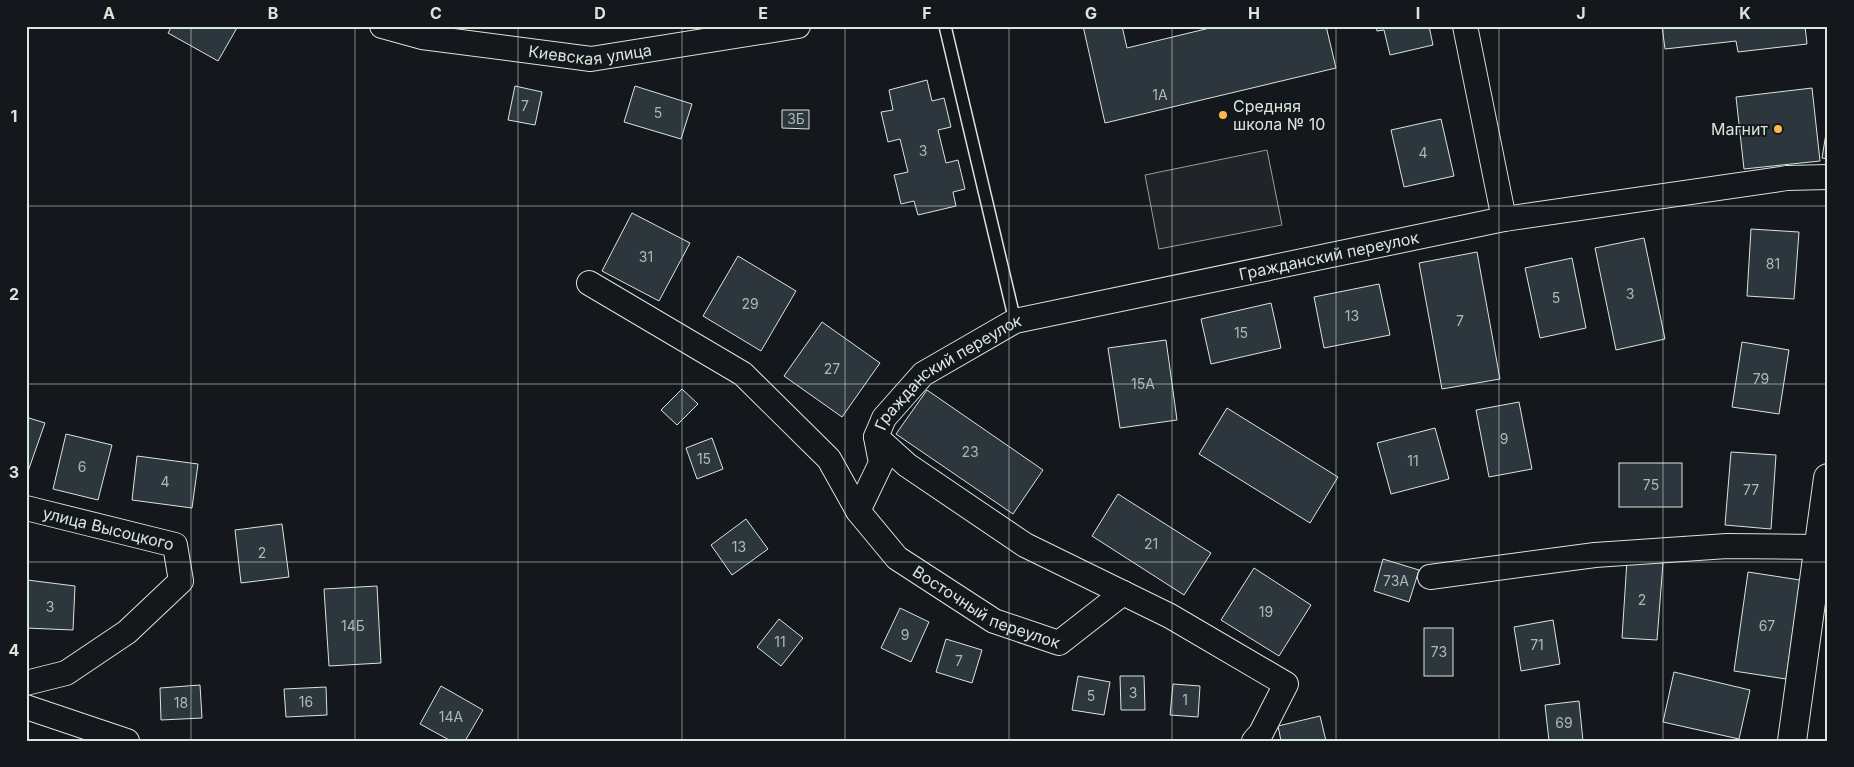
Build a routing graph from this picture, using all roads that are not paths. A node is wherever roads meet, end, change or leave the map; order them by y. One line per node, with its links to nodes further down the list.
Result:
1 (382, 26): 2 (street, Киевская улица)
2 (798, 26)
3 (945, 26): 8 (lane)
4 (1466, 26): 6 (street)
5 (1828, 177): 6 (street, Гражданский переулок)
6 (1504, 220): 8 (street, Гражданский переулок)
7 (589, 282): 12 (street)
8 (1015, 321): 9 (street, Гражданский переулок)
9 (876, 437): 12 (street, Гражданский переулок); 15 (street, Гражданский переулок)
10 (1828, 478): 13 (main road)
11 (26, 508): 16 (street, улица Высоцкого)
12 (858, 511): 15 (street, Восточный переулок)
13 (1823, 548): 14 (street); 20 (main road)
14 (1430, 577)
15 (1123, 593): 19 (street, Гражданский переулок)
16 (26, 683)
17 (26, 707): 18 (street)
18 (127, 741)
19 (1254, 741)
20 (1792, 741)

